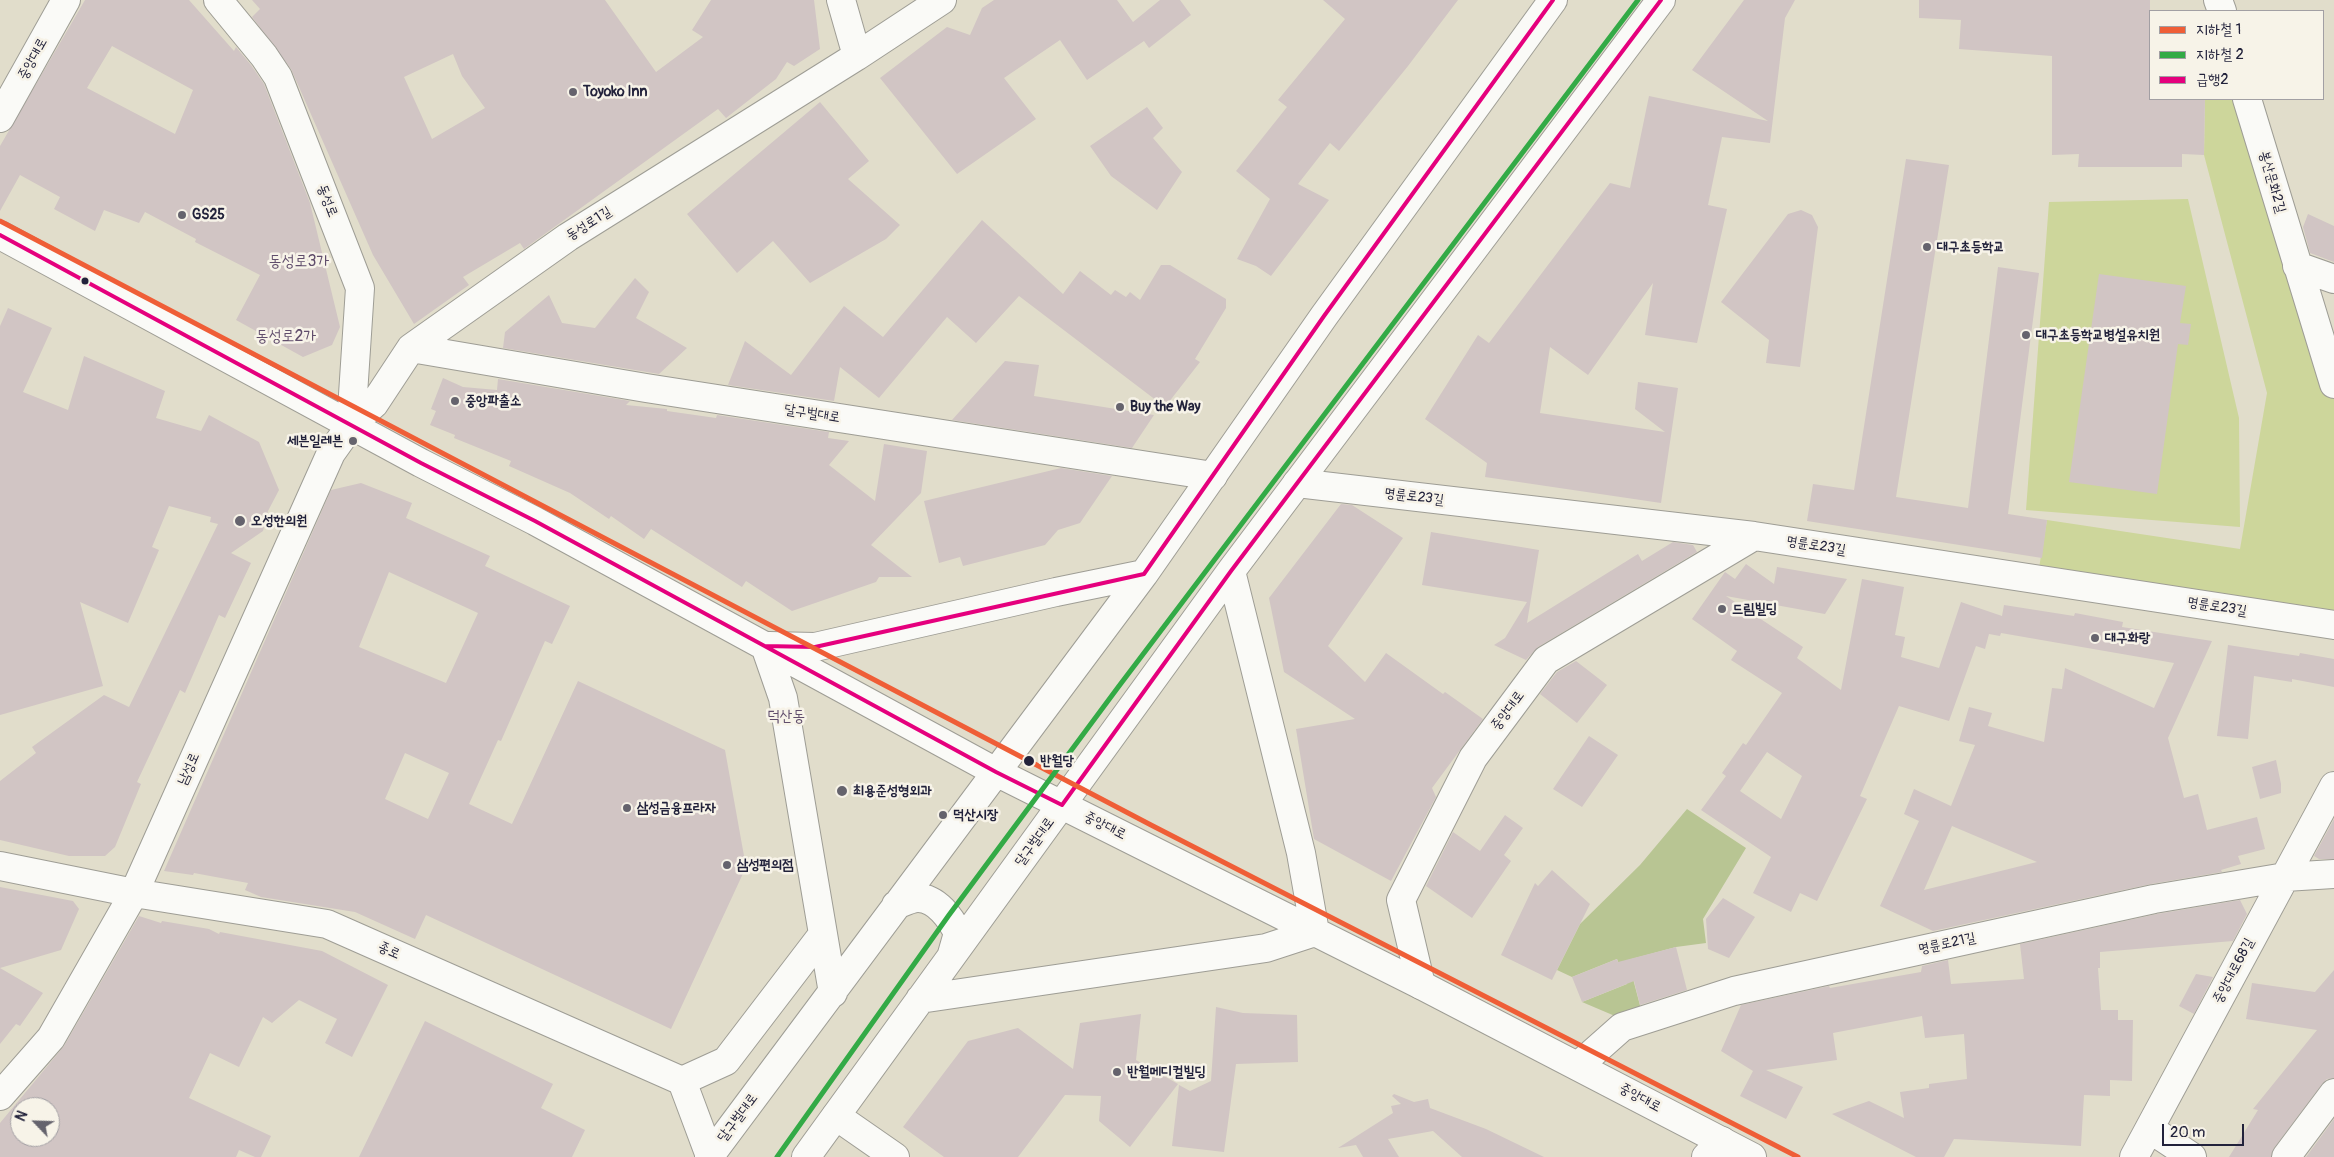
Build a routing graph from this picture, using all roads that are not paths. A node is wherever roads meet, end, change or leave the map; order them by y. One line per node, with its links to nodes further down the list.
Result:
1 (66, 0): 9 (street, 중앙대로)
2 (218, 0): 15 (street, 동성로)
3 (841, 0): 7 (street)
4 (942, 0): 7 (street, 동성로1길)
5 (1553, 0): 16 (street, 달구벌대로)
6 (1661, 0): 17 (street, 달구벌대로)
7 (857, 56): 13 (street, 동성로1길)
8 (2247, 100): 11 (street, 봉산문화2길)
9 (0, 118)
10 (0, 235): 15 (street, 중앙대로)
11 (2297, 266): 12 (street); 14 (street, 봉산문화2길)
12 (2334, 280)
13 (411, 348): 15 (street, 동성로1길); 16 (street, 달구벌대로)
14 (2334, 384)
15 (351, 425): 22 (street, 중앙대로); 29 (street, 남성로)
16 (1213, 476): 20 (street, 달구벌대로)
17 (1297, 483): 18 (street, 명륜로23길); 19 (street, 달구벌대로)
18 (1754, 536): 21 (street, 명륜로23길); 34 (street, 중앙대로)
19 (1231, 571): 25 (street, 달구벌대로); 31 (street)
20 (1144, 574): 22 (street); 23 (street, 달구벌대로)
21 (2334, 625)
22 (765, 646): 23 (street, 중앙대로); 32 (street)
23 (996, 772): 25 (street, 중앙대로); 30 (street, 달구벌대로)
24 (2334, 786): 28 (street, 중앙대로68길)
25 (1062, 805): 31 (street, 중앙대로); 33 (street, 달구벌대로)
26 (0, 866): 29 (street, 종로)
27 (2334, 874): 28 (street, 명륜로21길)
28 (2285, 877): 37 (street, 명륜로21길); 42 (street, 중앙대로68길)
29 (134, 893): 38 (street, 종로); 40 (street, 남성로)
30 (896, 905): 33 (street); 35 (street, 달구벌대로)
31 (1315, 932): 34 (street, 중앙대로); 36 (street)
32 (823, 934): 35 (street); 38 (street)
33 (952, 954): 36 (street, 달구벌대로)
34 (1421, 985): 37 (street, 중앙대로)
35 (833, 993): 44 (street, 달구벌대로)
36 (920, 999): 41 (street, 달구벌대로)
37 (1578, 1066): 43 (street, 중앙대로)
38 (682, 1081): 44 (street)
39 (2334, 1093): 50 (street)
40 (0, 1096)
41 (836, 1116): 45 (street, 달구벌대로); 46 (street)
42 (2150, 1129): 48 (street, 중앙대로68길); 49 (street)
43 (1714, 1149): 47 (street, 중앙대로)
44 (709, 1156)
45 (806, 1157)
46 (895, 1157)
47 (1752, 1157)
48 (2134, 1157)
49 (2192, 1157)
50 (2286, 1157)

